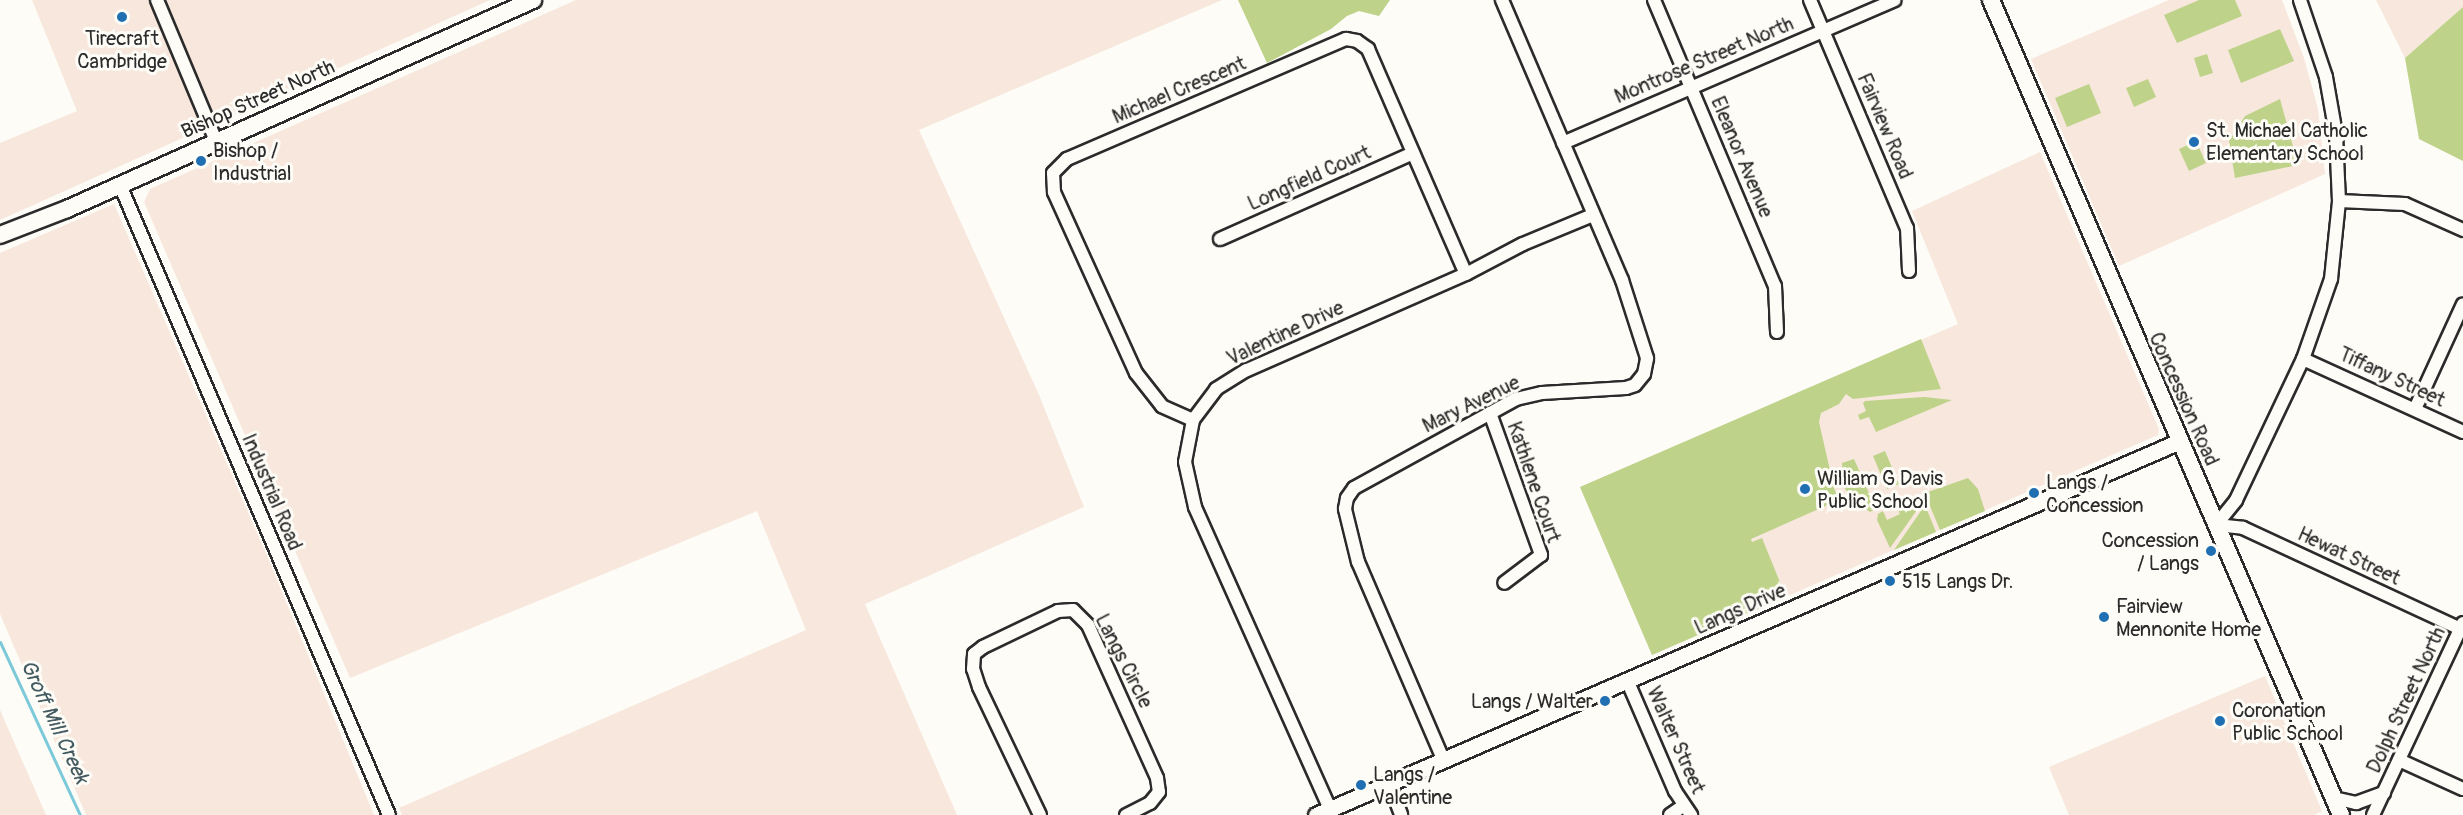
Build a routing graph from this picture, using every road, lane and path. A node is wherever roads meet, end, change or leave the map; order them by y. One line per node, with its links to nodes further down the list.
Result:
1 (157, 0): 11 (street)
2 (533, 0): 11 (main road, Bishop Street North)
3 (1502, 0): 12 (street, Mary Avenue)
4 (1654, 0): 10 (street, Eleanor Avenue)
5 (1810, 0): 9 (street, Fairview Road)
6 (1895, 0): 9 (street, Montrose Street North)
7 (1991, 0): 29 (main road, Concession Road)
8 (2300, 0): 15 (street)
9 (1823, 30): 10 (street, Montrose Street North); 20 (street, Fairview Road)
10 (1692, 86): 12 (street, Montrose Street North); 23 (street, Eleanor Avenue)
11 (216, 141): 14 (main road, Bishop Street North)
12 (1563, 143): 16 (street, Mary Avenue)
13 (1413, 153): 19 (street, Longfield Court); 21 (street, Michael Crescent); 27 (street, Michael Crescent)
14 (120, 185): 18 (main road, Bishop Street North); 42 (street, Industrial Road)
15 (2339, 201): 17 (street); 24 (street)
16 (1593, 214): 21 (street, Valentine Drive); 26 (street, Mary Avenue)
17 (2463, 230)
18 (0, 235)
19 (1220, 239)
20 (1909, 271)
21 (1466, 274): 27 (street, Valentine Drive)
22 (2463, 304): 25 (street)
23 (1777, 332)
24 (2303, 359): 25 (street, Tiffany Street); 30 (street)
25 (2415, 409): 28 (street, Tiffany Street)
26 (1490, 413): 31 (street, Kathlene Court); 34 (street, Mary Avenue)
27 (1193, 420): 41 (street, Valentine Drive)
28 (2463, 432)
29 (2180, 441): 30 (main road, Concession Road); 33 (street, Langs Drive)
30 (2216, 525): 32 (street, Hewat Street); 39 (main road, Concession Road)
31 (1504, 583)
32 (2462, 627): 35 (street, Dolph Street North)
33 (1627, 680): 34 (street, Langs Drive); 40 (street, Walter Street)
34 (1443, 759): 36 (street, Langs Drive)
35 (2399, 760): 37 (street); 38 (street, Dolph Street North)
36 (1389, 783): 41 (street, Langs Drive); 45 (street)
37 (2463, 789)
38 (2384, 793): 39 (street, Dolph Street North); 48 (street, Dolph Street North)
39 (2334, 798): 47 (main road, Concession Road)
40 (1687, 811): 46 (street)
41 (1323, 812)
42 (389, 815)
43 (1040, 815): 44 (street, Langs Circle)
44 (1126, 815)
45 (1401, 815)
46 (1670, 815)
47 (2341, 815)
48 (2373, 815)

